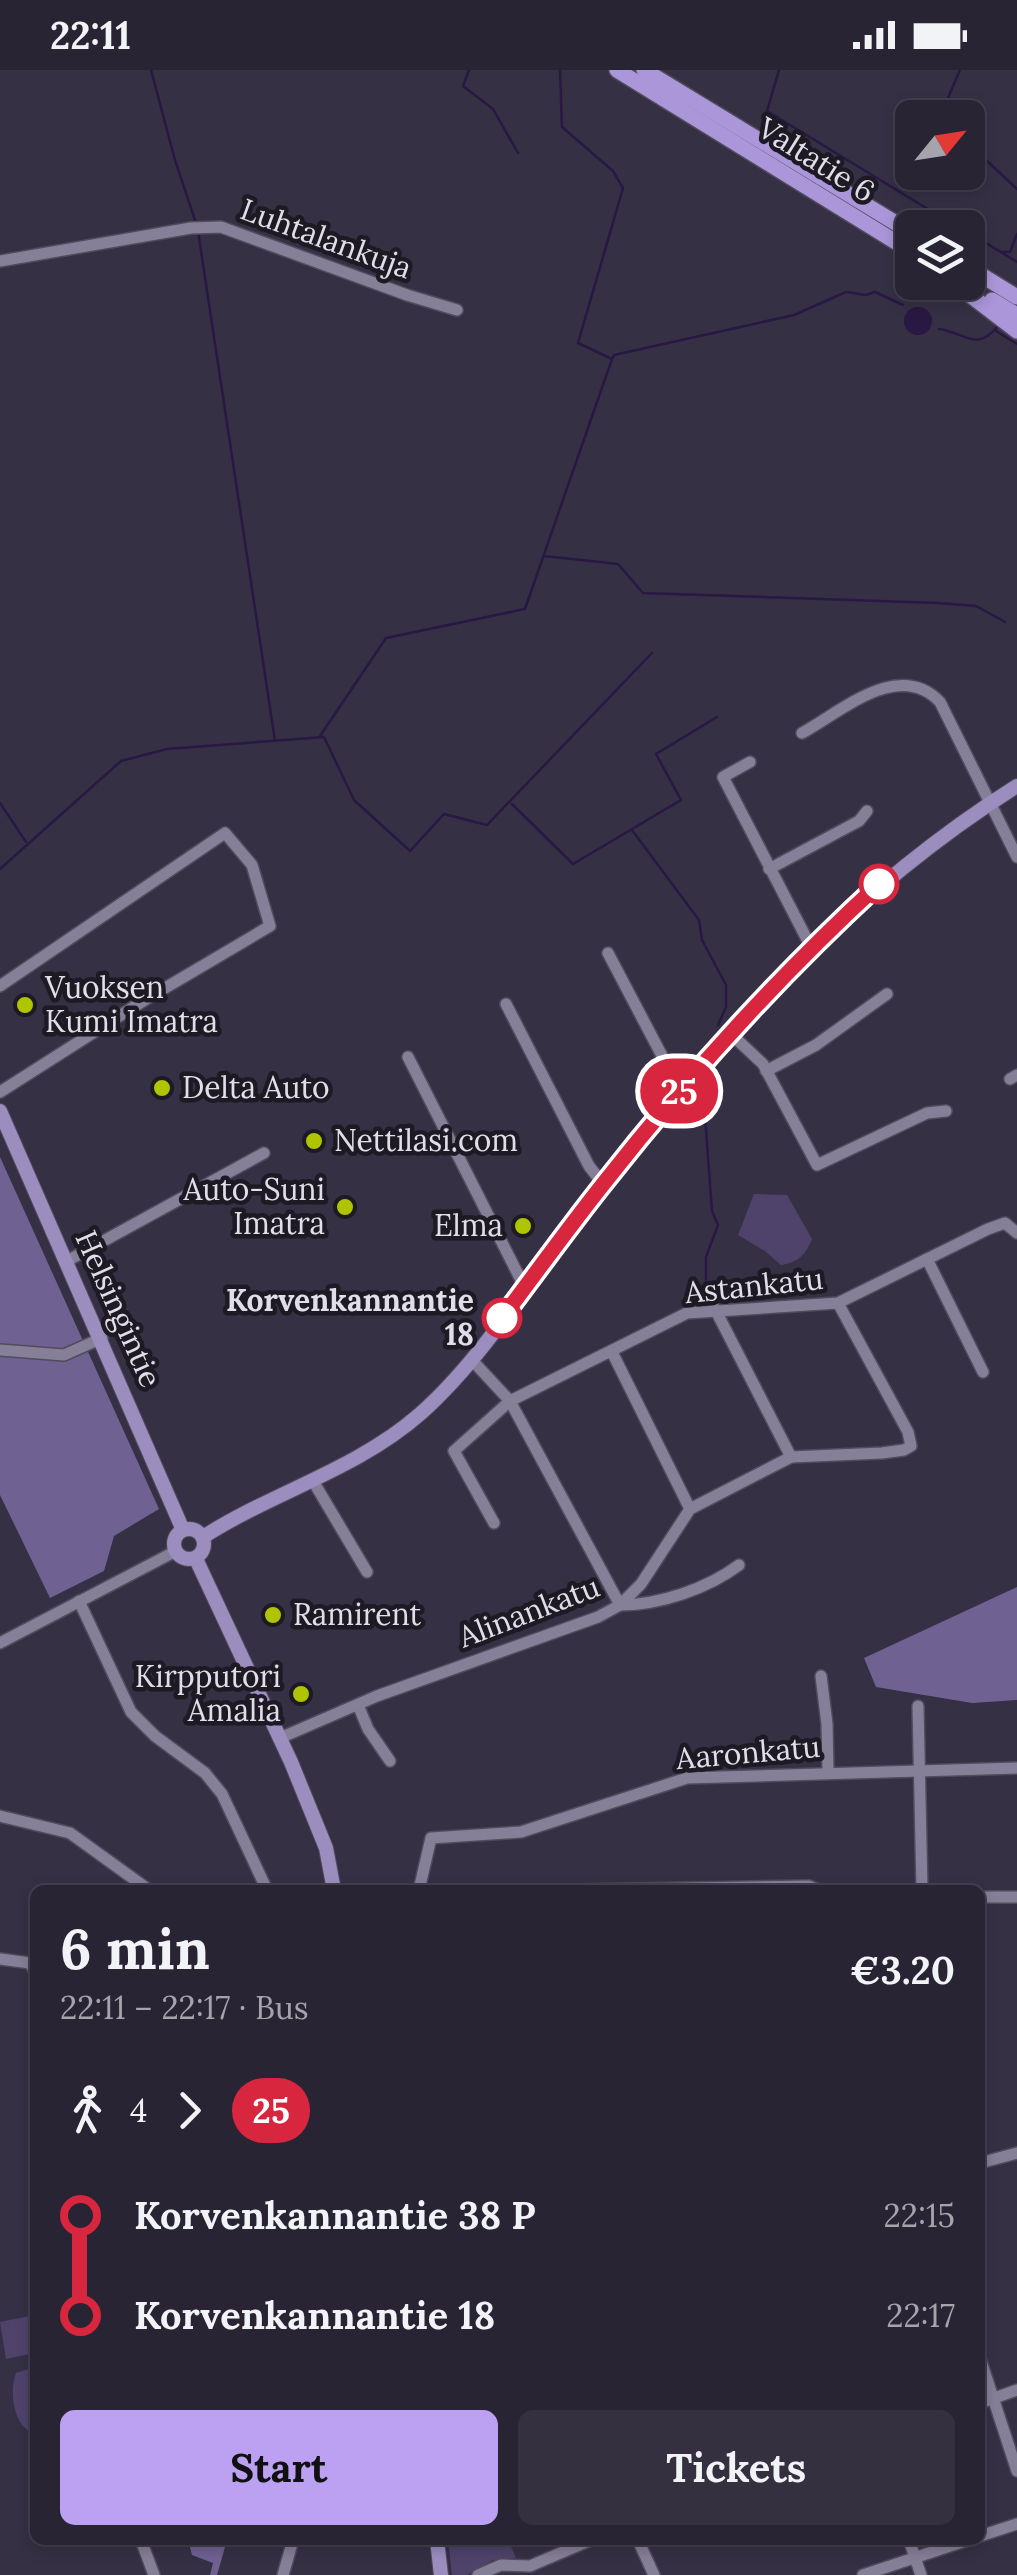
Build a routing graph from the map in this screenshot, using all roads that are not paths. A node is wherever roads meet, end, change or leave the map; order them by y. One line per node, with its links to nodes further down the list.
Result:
1 (617, 70): 3 (highway)
2 (644, 70): 3 (highway)
3 (694, 109): 4 (highway, Valtatie 6)
4 (895, 236)
5 (0, 261): 10 (street, Luhtalankuja)
6 (985, 277): 7 (highway)
7 (1014, 295)
8 (985, 296): 11 (highway)
9 (977, 300): 12 (highway)
10 (457, 310)
11 (1017, 316)
12 (1017, 331)
13 (802, 733): 16 (street)
14 (750, 762): 19 (street)
15 (1017, 786): 16 (main road)
16 (992, 802): 18 (street); 20 (main road)
17 (867, 811): 19 (street)
18 (1017, 857)
19 (769, 870): 20 (street)
20 (812, 946): 25 (main road)
21 (608, 953): 28 (street)
22 (0, 986): 29 (street)
23 (887, 994): 27 (street)
24 (506, 1004): 33 (street)
25 (730, 1033): 27 (street); 28 (main road)
26 (408, 1057): 37 (street)
27 (766, 1071): 31 (street)
28 (680, 1090): 33 (main road)
29 (0, 1092)
30 (0, 1111): 36 (main road, Helsingintie)
31 (946, 1111)
32 (264, 1153): 36 (street)
33 (603, 1184): 37 (main road)
34 (1017, 1232): 35 (street, Astankatu)
35 (927, 1259): 38 (street, Astankatu); 44 (street)
36 (67, 1261): 40 (main road, Helsingintie)
37 (524, 1288): 43 (main road)
38 (838, 1303): 39 (street, Astankatu); 46 (street)
39 (715, 1310): 42 (street, Astankatu); 46 (street)
40 (102, 1338): 41 (street); 50 (main road, Helsingintie)
41 (0, 1350)
42 (612, 1352): 45 (street, Astankatu); 48 (street)
43 (471, 1359): 45 (street); 47 (main road)
44 (983, 1372)
45 (510, 1401): 49 (street, Astankatu); 57 (street)
46 (791, 1458): 48 (street)
47 (313, 1482): 51 (main road); 55 (street)
48 (690, 1509): 57 (street, Alinankatu)
49 (494, 1523)
50 (183, 1530): 51 (main road); 52 (main road)
51 (203, 1537): 53 (main road)
52 (176, 1551): 53 (main road); 56 (street)
53 (196, 1558): 62 (main road)
54 (739, 1565): 57 (street)
55 (367, 1572)
56 (79, 1601): 58 (street); 69 (street)
57 (620, 1605): 60 (street, Alinankatu)
58 (2, 1638)
59 (822, 1676): 65 (street)
60 (358, 1705): 62 (street, Alinankatu); 63 (street)
61 (918, 1706): 66 (street)
62 (280, 1738): 70 (main road)
63 (390, 1762)
64 (1017, 1768): 66 (street, Aaronkatu)
65 (828, 1772): 66 (street, Aaronkatu); 71 (street, Aaronkatu)
66 (921, 1772): 72 (street)
67 (0, 1816): 68 (street)
68 (142, 1885)
69 (265, 1885)
70 (333, 1885)
71 (420, 1885)
72 (922, 1885)
73 (985, 1897): 74 (street)
74 (1017, 1897)
75 (0, 1960): 76 (street)
76 (30, 1964)
77 (1017, 2153): 78 (street)
78 (985, 2162)
79 (985, 2373): 81 (street)
80 (1017, 2390): 81 (street)
81 (993, 2398): 82 (street); 83 (street)
82 (985, 2401)
83 (1017, 2470)
84 (1017, 2524): 85 (street)
85 (985, 2534)
86 (143, 2545): 94 (street)
87 (292, 2545): 95 (street)
88 (438, 2545): 96 (main road)
89 (578, 2545): 97 (street)
90 (640, 2545): 98 (street)
91 (911, 2545): 93 (street)
92 (953, 2545): 93 (street)
93 (915, 2558): 99 (street); 100 (street)
94 (154, 2575)
95 (284, 2575)
96 (442, 2575)
97 (478, 2575)
98 (654, 2575)
99 (863, 2575)
100 (921, 2575)

